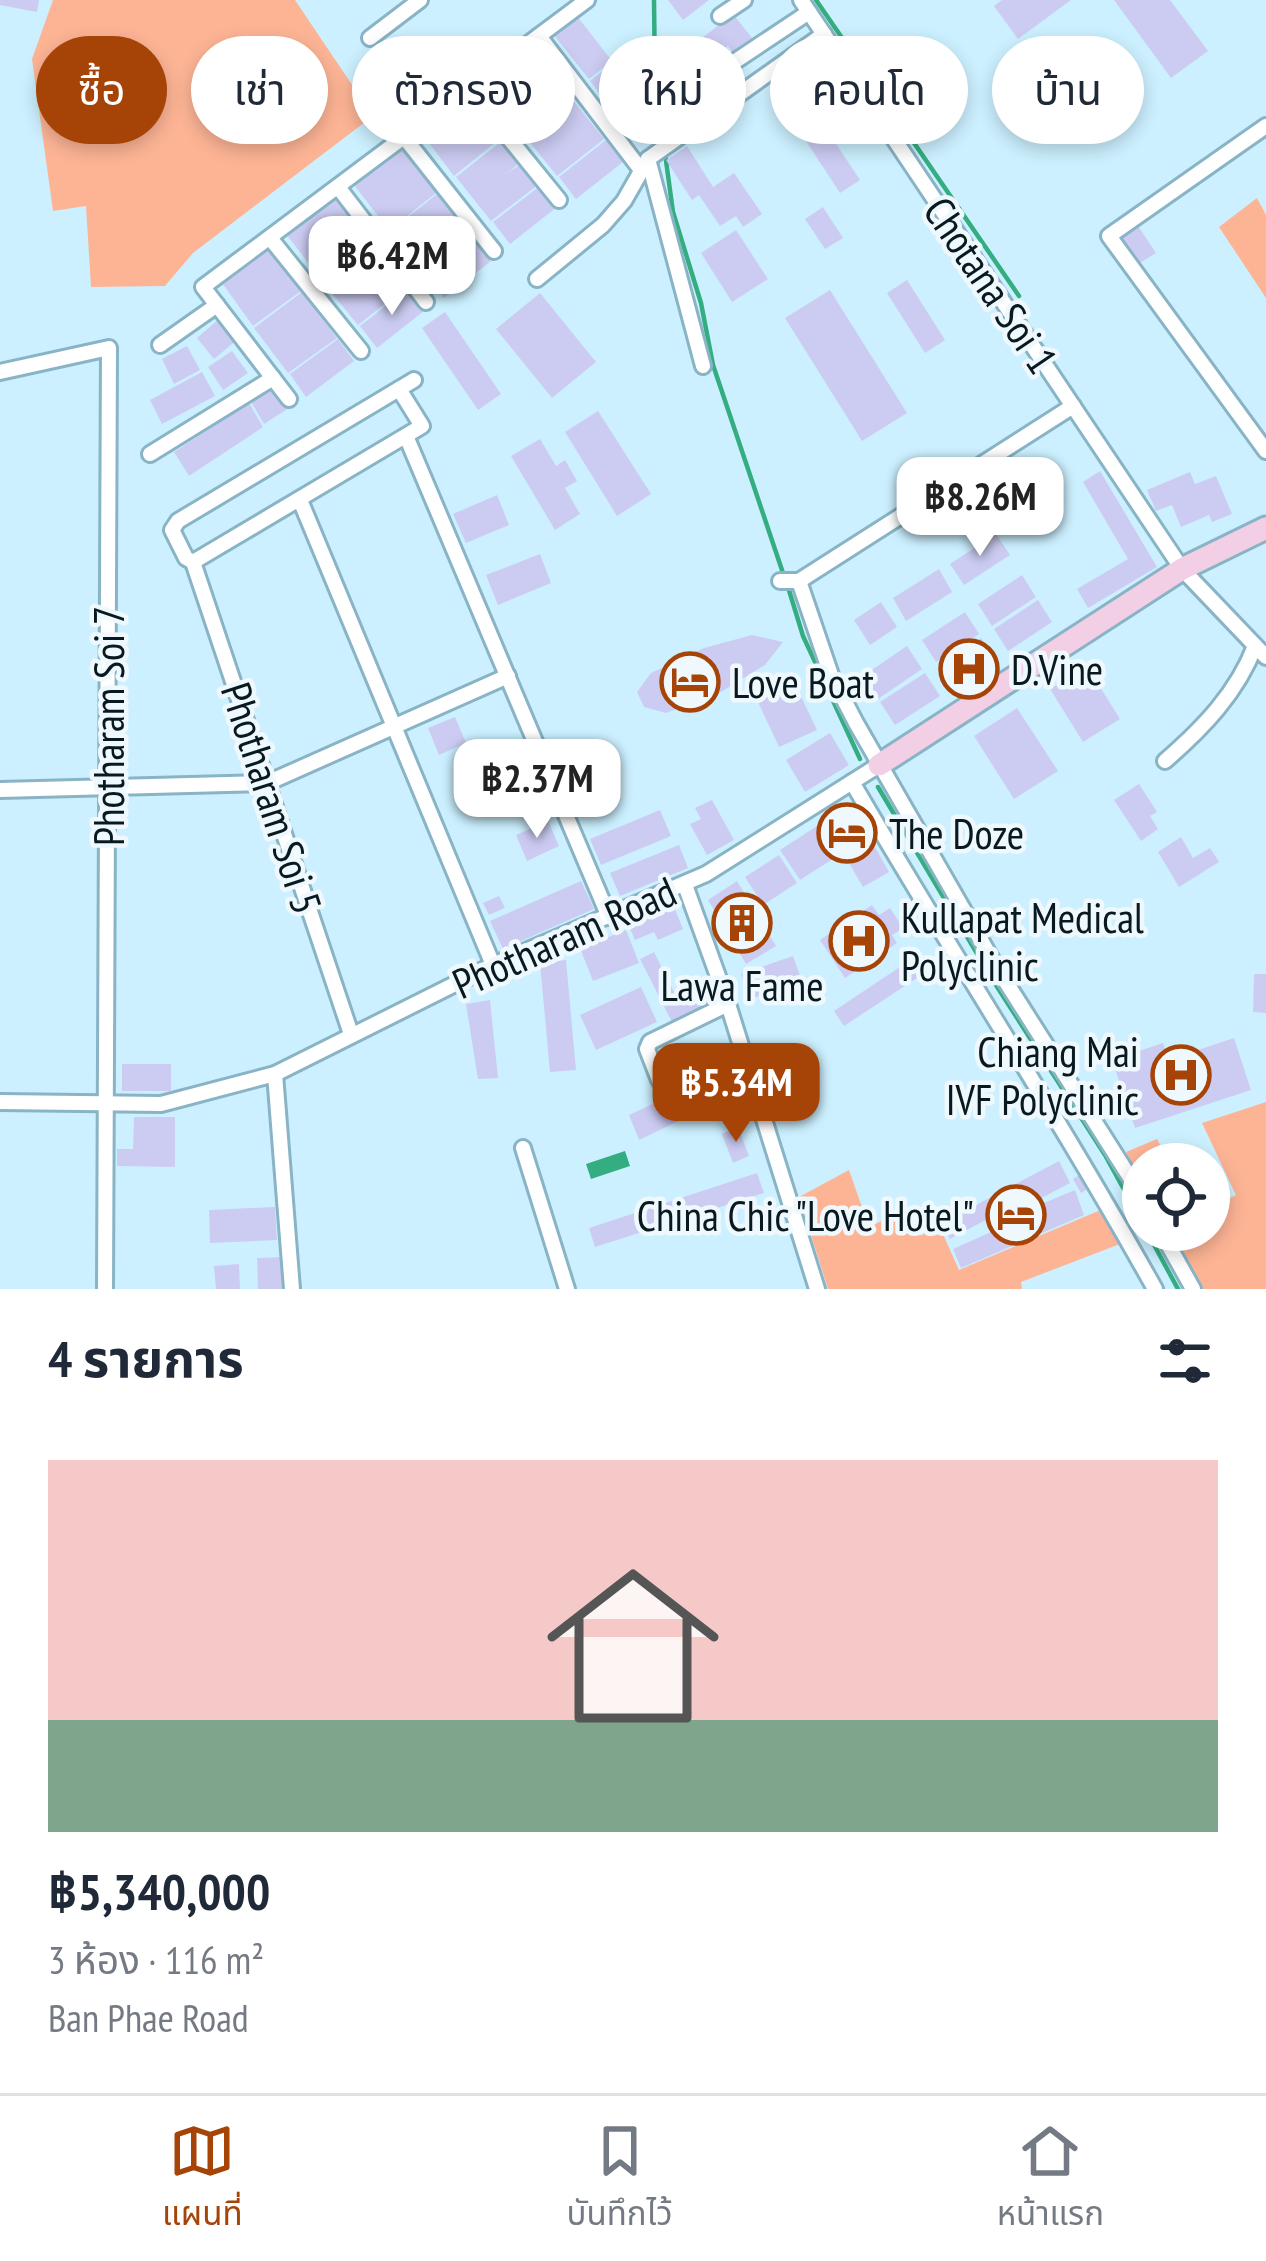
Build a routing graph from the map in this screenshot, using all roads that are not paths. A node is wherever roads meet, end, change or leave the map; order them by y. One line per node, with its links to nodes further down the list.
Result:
1 (420, 0): 7 (street)
2 (587, 0): 8 (street)
3 (744, 0): 5 (street)
4 (805, 6): 6 (street, Chotana Soi 1); 9 (street)
5 (720, 16)
6 (824, 34): 15 (street); 31 (street, Chotana Soi 1)
7 (373, 36)
8 (539, 36)
9 (746, 50)
10 (575, 79): 15 (street)
11 (1266, 126): 33 (street)
12 (395, 144): 16 (street)
13 (410, 144): 19 (street)
14 (514, 144): 17 (street)
15 (645, 164): 20 (street); 25 (street)
16 (338, 187): 18 (street); 21 (street)
17 (559, 200)
18 (270, 238): 22 (street); 24 (street)
19 (494, 251)
20 (537, 279)
21 (426, 302)
22 (217, 305): 23 (street); 27 (street)
23 (160, 345)
24 (361, 351)
25 (704, 366)
26 (0, 372): 48 (street, Photharam Soi 7)
27 (273, 378): 30 (street); 34 (street)
28 (414, 380): 29 (street)
29 (399, 389): 32 (street); 37 (street, Photharam Soi 5)
30 (290, 399)
31 (1073, 406): 38 (street, Chotana Soi 1); 40 (street)
32 (406, 436): 35 (street); 42 (street)
33 (1266, 451)
34 (150, 454)
35 (300, 500): 37 (street); 43 (street)
36 (1266, 528): 38 (street, Photharam Road)
37 (193, 562): 47 (street, Photharam Soi 5)
38 (1183, 569): 41 (street, Chotana Soi 1); 45 (street, Photharam Road)
39 (780, 581): 40 (street)
40 (800, 581): 45 (street)
41 (1260, 651): 44 (street)
42 (508, 676): 43 (street); 51 (street)
43 (394, 727): 47 (street); 52 (street)
44 (1165, 761)
45 (879, 765): 46 (street, Photharam Road); 60 (street)
46 (852, 782): 50 (street, Photharam Road); 66 (street)
47 (267, 784): 48 (street); 54 (street, Photharam Soi 5)
48 (108, 788): 49 (street); 58 (street, Photharam Soi 7)
49 (0, 790)
50 (685, 885): 51 (street, Photharam Road); 53 (street)
51 (610, 917): 52 (street, Photharam Road)
52 (493, 965): 54 (street, Photharam Road)
53 (728, 1004): 56 (street); 65 (street)
54 (351, 1034): 55 (street, Photharam Road)
55 (275, 1074): 58 (street, Photharam Road); 63 (street)
56 (659, 1080)
57 (0, 1102): 58 (street, Photharam Road)
58 (107, 1103): 62 (street, Photharam Soi 7)
59 (523, 1148): 64 (street)
60 (1122, 1165)
61 (1172, 1251): 67 (street)
62 (104, 1289)
63 (292, 1289)
64 (567, 1289)
65 (817, 1289)
66 (1155, 1289)
67 (1193, 1289)

